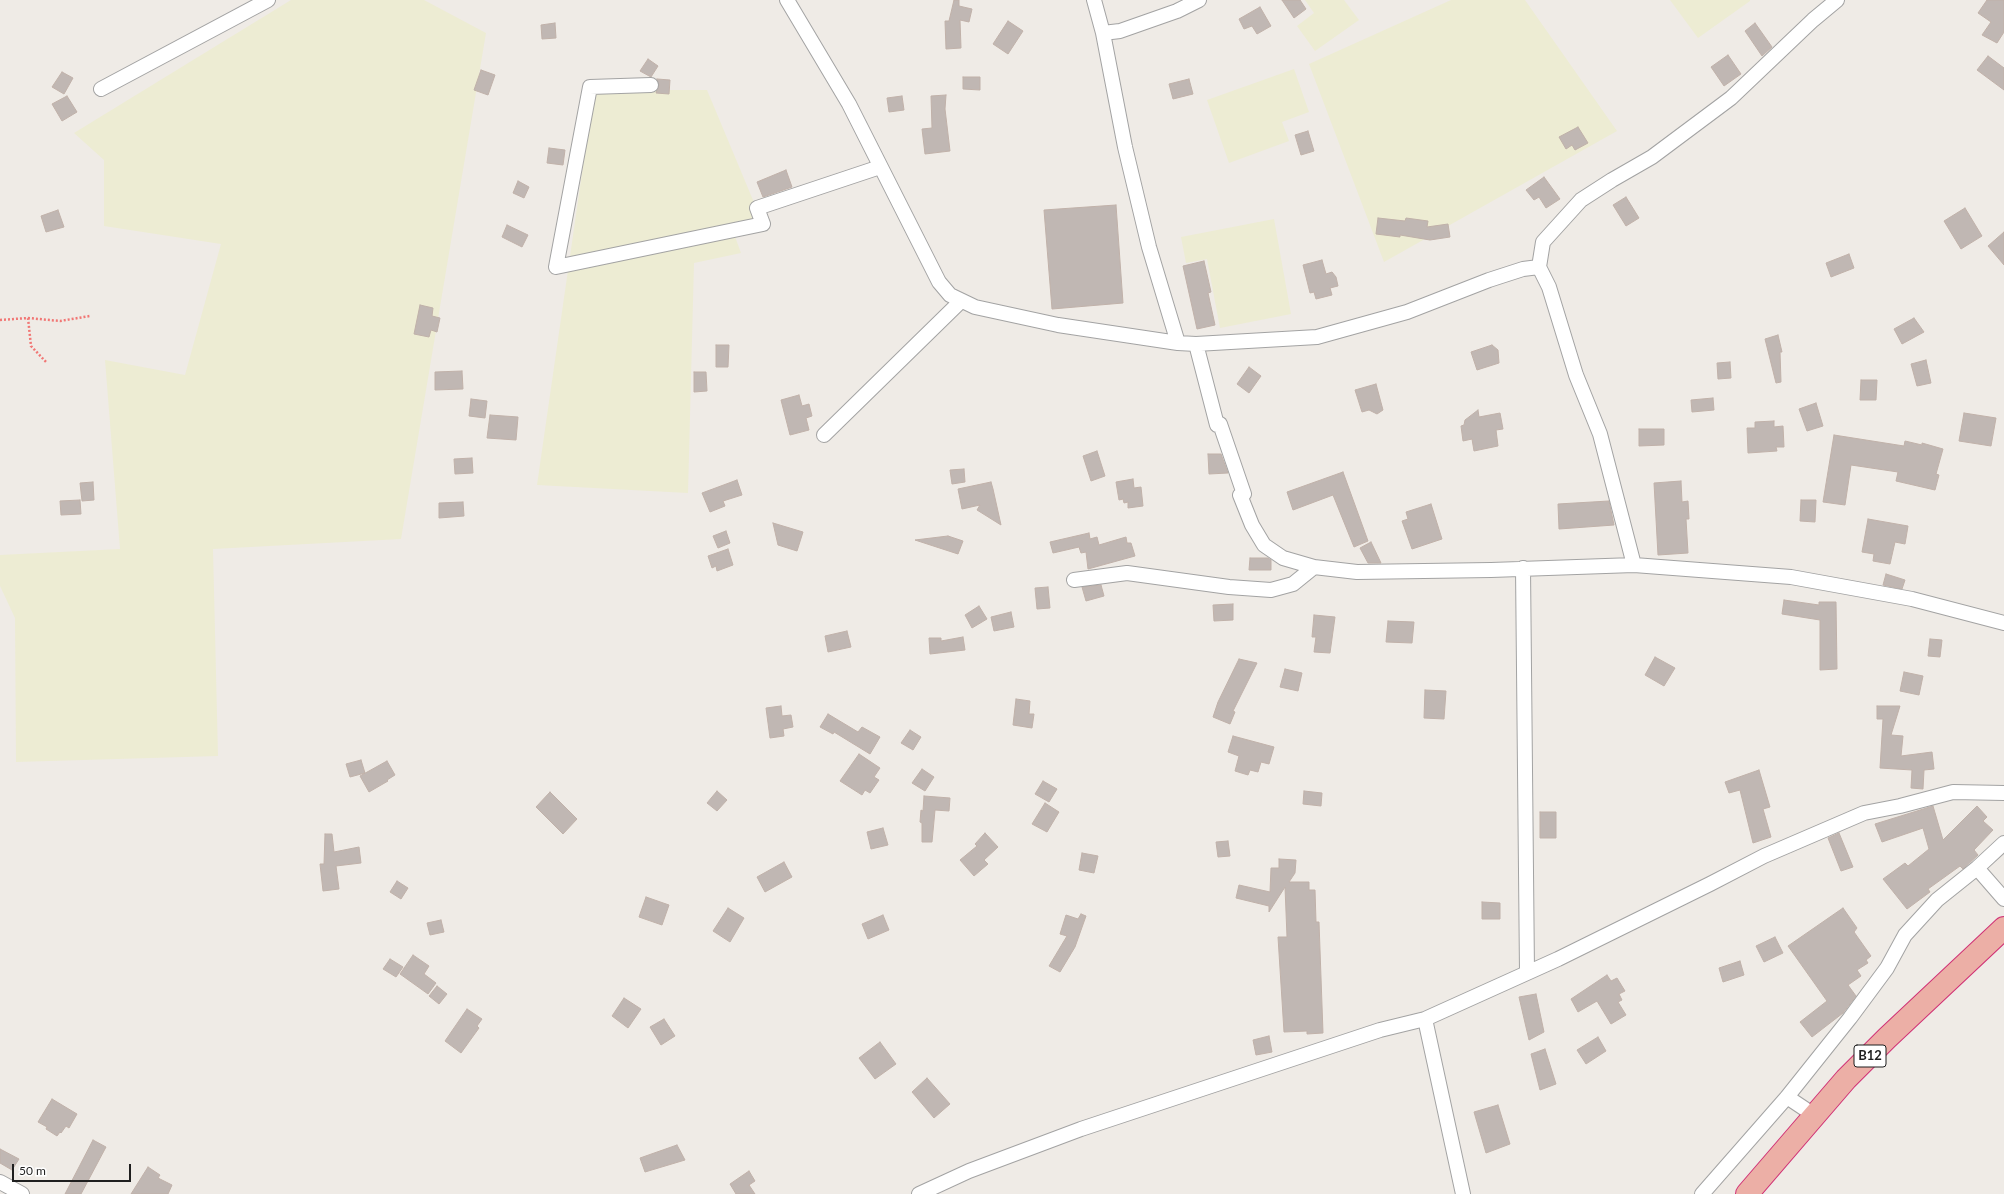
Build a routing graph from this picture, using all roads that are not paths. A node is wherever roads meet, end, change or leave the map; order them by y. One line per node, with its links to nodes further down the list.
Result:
1 (268, 0): 8 (street)
2 (787, 0): 9 (street)
3 (1094, 0): 6 (street)
4 (1199, 0): 6 (street)
5 (1838, 0): 10 (street)
6 (1103, 33): 12 (street)
7 (651, 85): 9 (street)
8 (101, 89)
9 (880, 167): 11 (street)
10 (1539, 267): 13 (street); 15 (street)
11 (961, 301): 12 (street); 14 (street)
12 (1178, 343): 13 (street)
13 (1196, 344): 16 (street)
14 (824, 435)
15 (1634, 565): 17 (street); 19 (street)
16 (1314, 567): 17 (street); 18 (street)
17 (1523, 568): 25 (street)
18 (1074, 580)
19 (2004, 623)
20 (2004, 793): 25 (street)
21 (2004, 843): 22 (street)
22 (1977, 868): 23 (street); 27 (street)
23 (2004, 899)
24 (2004, 928): 28 (highway, B12)
25 (1527, 972): 26 (street)
26 (1425, 1019): 31 (street); 32 (street)
27 (1788, 1096): 28 (street); 33 (street)
28 (1814, 1115): 34 (highway, B12)
29 (0, 1182): 30 (street)
30 (22, 1194)
31 (919, 1194)
32 (1463, 1194)
33 (1702, 1194)
34 (1747, 1194)

